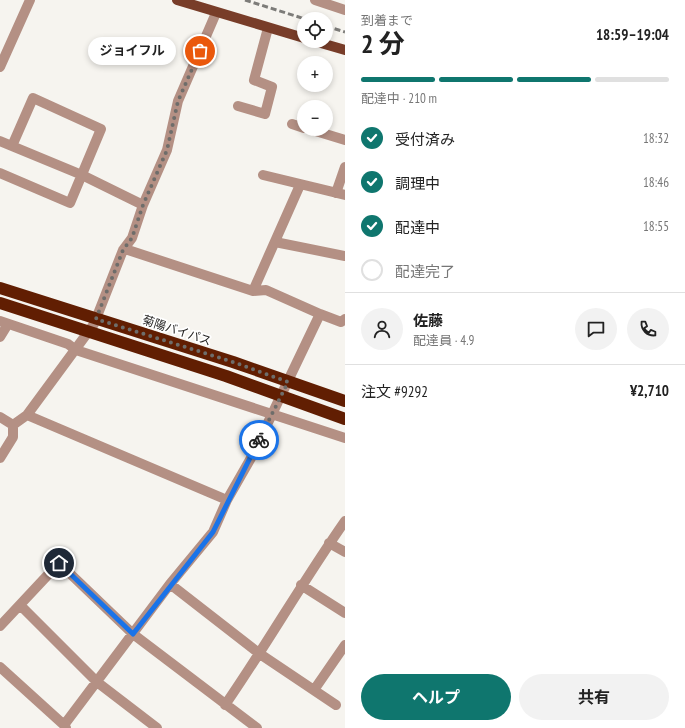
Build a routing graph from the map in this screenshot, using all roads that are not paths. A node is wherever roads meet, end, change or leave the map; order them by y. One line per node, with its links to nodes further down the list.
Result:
1 (30, 0): 10 (street)
2 (176, 0): 5 (main road)
3 (314, 0): 4 (street)
4 (345, 10)
5 (216, 13): 6 (main road); 24 (street)
6 (268, 28): 7 (main road); 11 (street)
7 (297, 36)
8 (333, 47): 9 (main road)
9 (345, 50)
10 (0, 67)
11 (238, 106)
12 (292, 124): 13 (street)
13 (297, 126)
14 (332, 136): 15 (street)
15 (345, 140)
16 (0, 141): 17 (street)
17 (12, 146): 20 (street); 20 (street)
18 (345, 166): 23 (street)
19 (0, 173): 20 (street)
20 (82, 175): 24 (street)
21 (263, 175): 22 (street)
22 (300, 185): 23 (street); 25 (street)
23 (340, 194)
24 (143, 205): 26 (street)
25 (275, 242): 27 (street); 29 (street)
26 (125, 249): 29 (street); 32 (street)
27 (345, 256)
28 (0, 288): 32 (highway, 菊陽バイパス)
29 (253, 291): 31 (street)
30 (0, 303): 35 (highway)
31 (320, 314): 33 (street); 38 (street)
32 (96, 319): 35 (street); 38 (highway, 菊陽バイパス)
33 (345, 320)
34 (4, 323): 36 (street); 37 (street)
35 (88, 332): 37 (street); 39 (highway)
36 (0, 337)
37 (76, 350): 41 (street); 42 (street)
38 (288, 382): 39 (street); 40 (highway, 菊陽バイパス)
39 (281, 396): 41 (street); 44 (highway)
40 (345, 401)
41 (271, 413): 46 (street); 48 (street)
42 (27, 415): 45 (street); 48 (street)
43 (0, 417): 45 (street)
44 (345, 419)
45 (13, 425): 47 (street)
46 (345, 438)
47 (0, 458)
48 (227, 500): 52 (street)
49 (345, 521): 50 (street)
50 (329, 543): 51 (street); 53 (street)
51 (345, 552)
52 (170, 584): 57 (street); 59 (street)
53 (301, 585): 55 (street); 59 (street)
54 (20, 604): 56 (street); 57 (street); 61 (street)
55 (345, 613)
56 (0, 626)
57 (133, 634): 61 (street); 63 (street)
58 (345, 645): 62 (street)
59 (260, 654): 62 (street); 63 (street)
60 (0, 667): 65 (street)
61 (97, 682): 65 (street); 67 (street)
62 (314, 690): 64 (street)
63 (225, 705): 66 (street)
64 (336, 705)
65 (65, 726)
66 (250, 726)
67 (157, 728)

